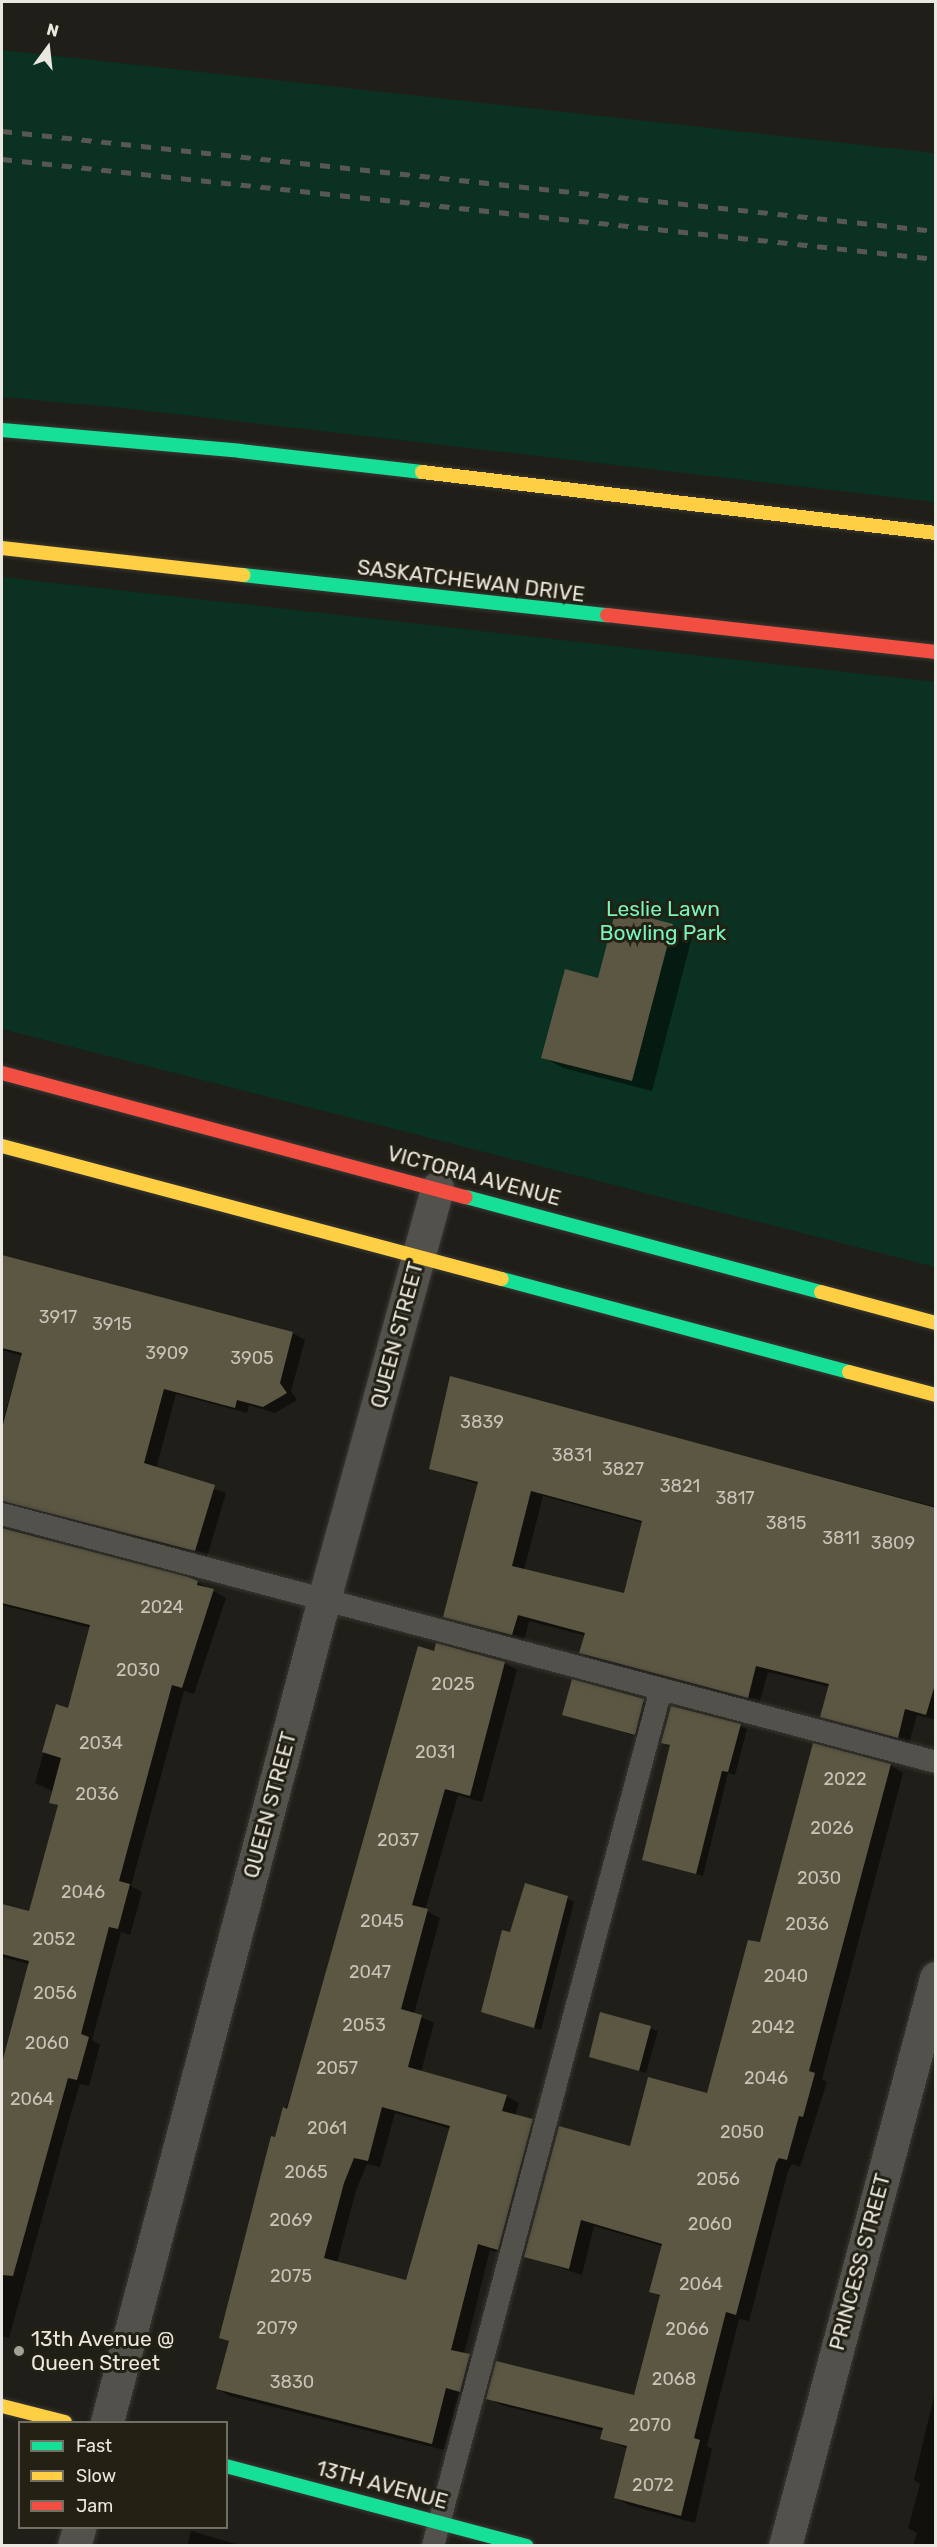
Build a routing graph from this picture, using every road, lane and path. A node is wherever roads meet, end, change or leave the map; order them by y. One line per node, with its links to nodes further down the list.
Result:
1 (2, 430): 2 (street)
2 (936, 533)
3 (2, 548): 4 (street, SASKATCHEWAN DRIVE)
4 (936, 652)
5 (2, 1073): 7 (street, VICTORIA AVENUE)
6 (2, 1146): 8 (street)
7 (437, 1188): 8 (street, QUEEN STREET); 9 (street, VICTORIA AVENUE)
8 (418, 1260): 10 (street); 12 (street, QUEEN STREET)
9 (936, 1323)
10 (936, 1395)
11 (2, 1514): 12 (lane)
12 (324, 1599): 13 (lane); 18 (street, QUEEN STREET)
13 (661, 1689): 14 (lane); 20 (lane)
14 (936, 1762)
15 (936, 1978): 25 (street, PRINCESS STREET)
16 (2, 2406): 17 (street)
17 (61, 2421)
18 (107, 2421)
19 (228, 2467): 20 (street, 13TH AVENUE)
20 (439, 2522): 23 (lane); 24 (street, 13TH AVENUE)
21 (79, 2529): 22 (street)
22 (74, 2546)
23 (433, 2546)
24 (527, 2546)
25 (785, 2546)

